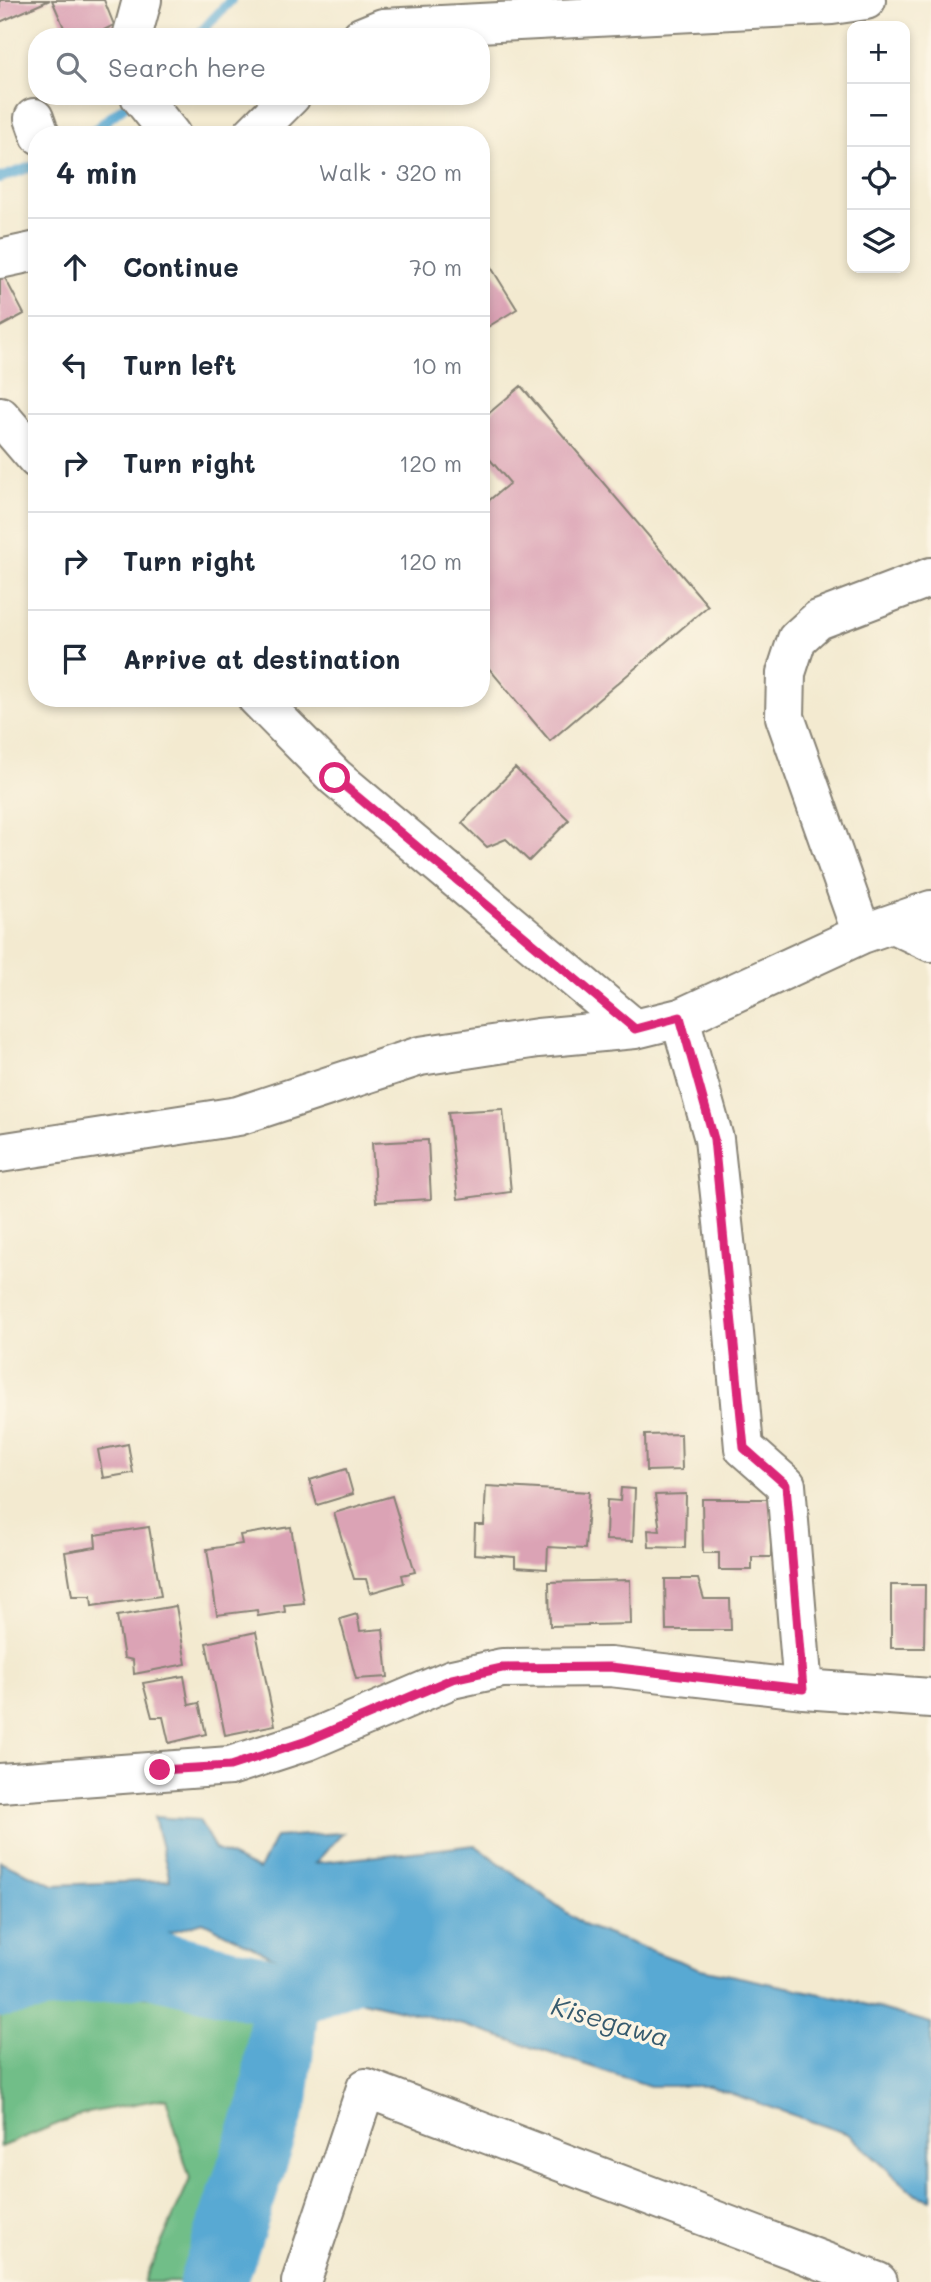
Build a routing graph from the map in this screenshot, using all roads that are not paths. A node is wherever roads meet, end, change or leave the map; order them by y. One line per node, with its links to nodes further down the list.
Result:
1 (142, 0): 3 (street)
2 (866, 0): 4 (street)
3 (134, 28)
4 (383, 28)
5 (147, 105): 7 (street)
6 (282, 105): 8 (street)
7 (163, 126)
8 (261, 126)
9 (28, 253): 10 (street)
10 (0, 259)
11 (0, 416): 12 (street)
12 (28, 449)
13 (931, 577): 16 (street)
14 (266, 707): 19 (street)
15 (931, 910): 16 (street)
16 (877, 929): 17 (street); 18 (street)
17 (931, 942)
18 (680, 1017): 19 (street); 21 (street)
19 (635, 1029): 20 (street)
20 (0, 1153)
21 (803, 1689): 22 (street); 23 (street)
22 (931, 1698)
23 (0, 1783)
24 (301, 2282): 25 (street)
25 (878, 2282)

